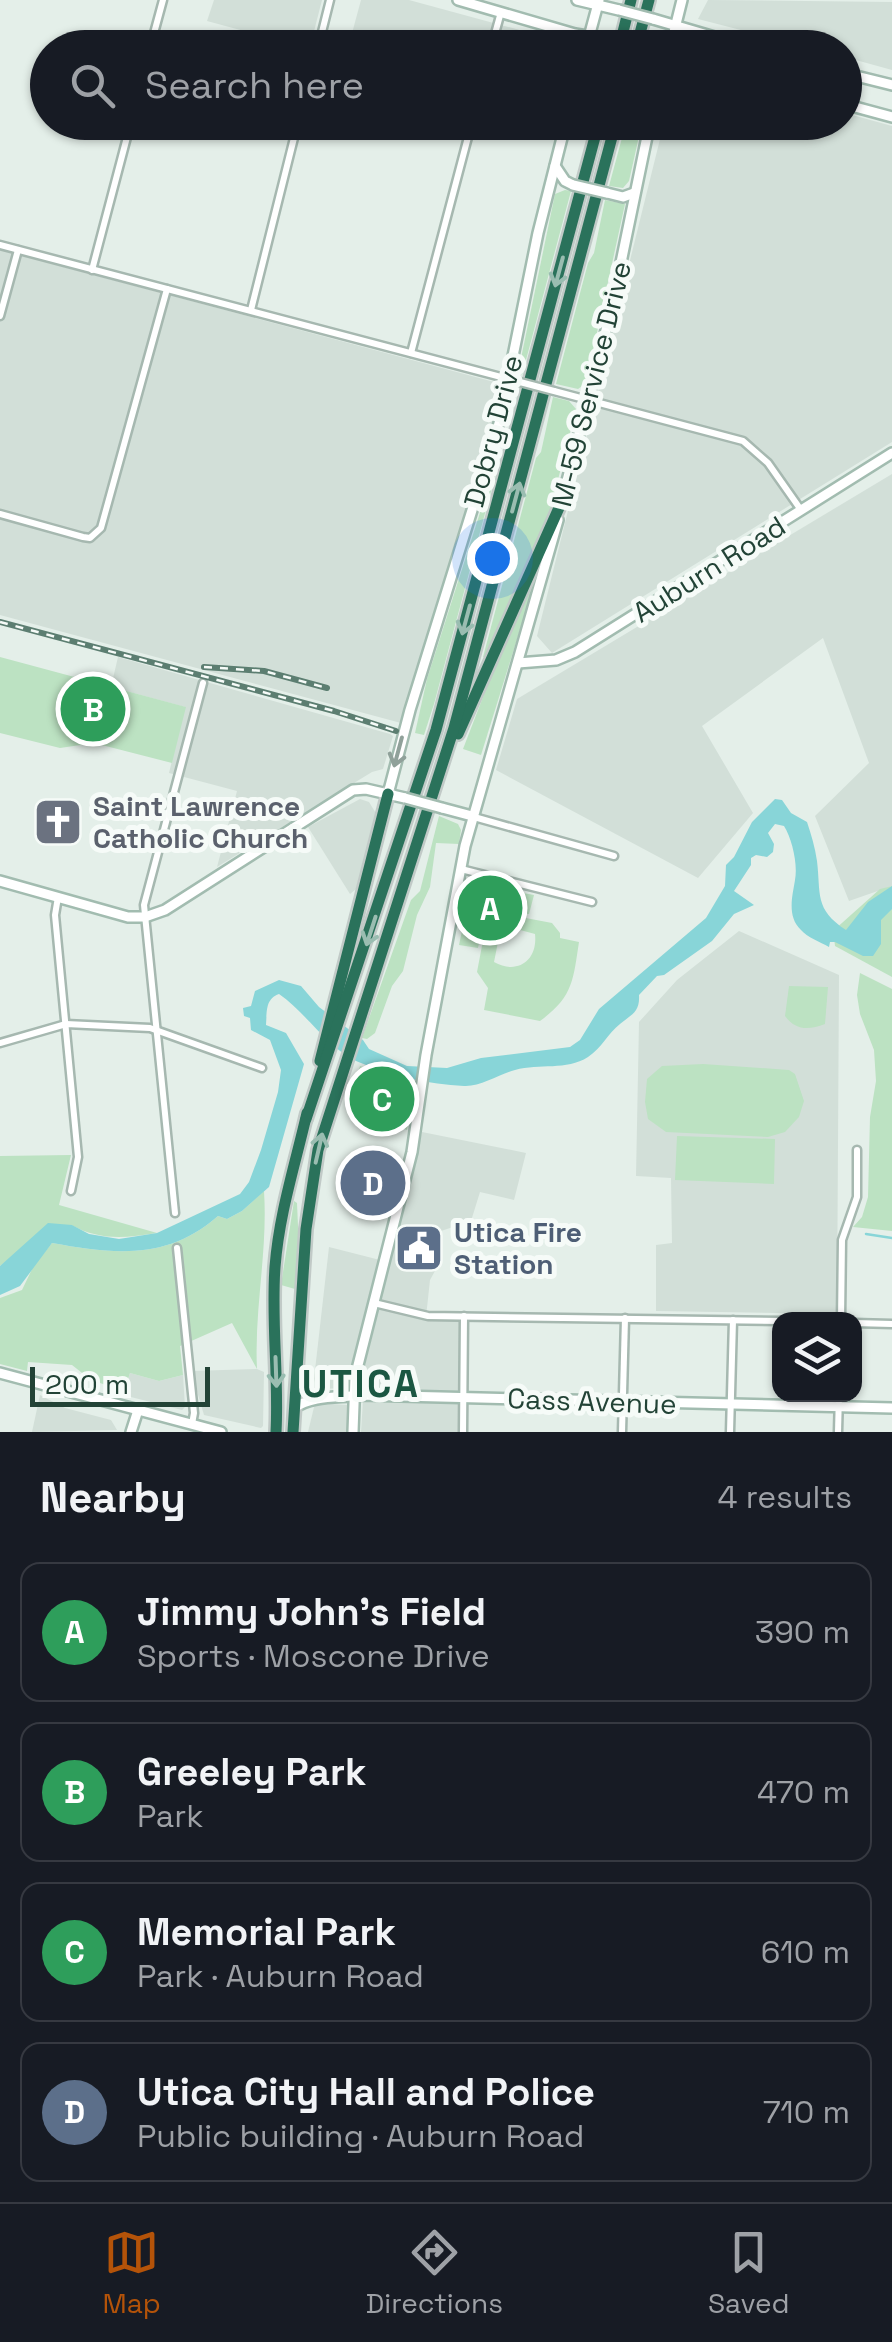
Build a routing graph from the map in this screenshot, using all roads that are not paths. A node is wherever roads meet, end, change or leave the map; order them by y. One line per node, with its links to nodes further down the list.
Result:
1 (163, 0): 11 (street)
2 (330, 0): 12 (street)
3 (458, 0): 9 (street)
4 (577, 0): 8 (street)
5 (632, 0): 16 (highway)
6 (649, 0): 17 (highway)
7 (682, 0): 10 (street)
8 (598, 3): 10 (street, bridge); 15 (street)
9 (501, 12): 13 (street); 14 (street)
10 (675, 27): 18 (street); 19 (street)
11 (155, 30)
12 (322, 30)
13 (496, 30)
14 (568, 30)
15 (591, 30)
16 (620, 30)
17 (642, 30)
18 (674, 30)
19 (686, 30)
20 (862, 77): 21 (street)
21 (892, 85)
22 (862, 109): 23 (street)
23 (892, 117)
24 (126, 140): 35 (street)
25 (293, 140): 37 (street)
26 (467, 140): 39 (street)
27 (561, 140): 31 (street, Dobry Drive)
28 (594, 140): 59 (highway, one-way to 59)
29 (611, 140): 50 (highway, one-way to 29)
30 (646, 140): 32 (street, M-59 Service Drive)
31 (554, 166): 32 (street, bridge); 40 (street, Dobry Drive)
32 (634, 193): 41 (street, M-59 Service Drive)
33 (0, 245): 34 (street)
34 (18, 250): 35 (street); 38 (street)
35 (92, 270): 36 (street)
36 (167, 289): 37 (street); 45 (street)
37 (250, 311): 39 (street)
38 (0, 316)
39 (412, 353): 40 (street)
40 (515, 380): 41 (street, bridge); 51 (street, Dobry Drive, one-way to 51)
41 (589, 400): 43 (street, M-59 Service Drive); 44 (street)
42 (892, 453): 44 (street, Auburn Road)
43 (562, 501): 46 (street, M-59 Service Drive); 50 (highway)
44 (801, 511): 47 (street, Auburn Road)
45 (0, 514)
46 (524, 644): 47 (street); 48 (street)
47 (551, 660): 48 (street, Auburn Road)
48 (518, 662): 52 (street)
49 (202, 683): 58 (street)
50 (444, 760): 70 (highway, one-way to 50)
51 (388, 794): 52 (street, bridge); 58 (street); 59 (highway)
52 (472, 816): 53 (street); 54 (street)
53 (614, 856)
54 (461, 870): 57 (street); 69 (street)
55 (0, 881): 56 (street)
56 (58, 897): 58 (street); 60 (street)
57 (592, 902)
58 (145, 917): 61 (street)
59 (336, 1018): 68 (highway)
60 (66, 1024): 61 (street); 62 (street); 65 (street)
61 (157, 1029): 63 (street); 66 (street)
62 (0, 1044)
63 (262, 1068)
64 (857, 1150): 71 (street)
65 (70, 1191)
66 (175, 1213)
67 (177, 1248): 88 (street)
68 (274, 1296): 70 (highway); 91 (highway, one-way to 91)
69 (374, 1303): 72 (street); 79 (street)
70 (302, 1305): 85 (highway)
71 (840, 1312)
72 (464, 1316): 73 (street); 80 (street)
73 (624, 1318): 74 (street); 81 (street)
74 (733, 1320): 75 (street); 83 (street)
75 (772, 1321)
76 (862, 1323): 77 (street)
77 (892, 1324)
78 (0, 1373): 87 (street)
79 (353, 1396): 80 (street, Cass Avenue); 85 (street, Cass Avenue); 93 (street)
80 (463, 1397): 81 (street, Cass Avenue); 94 (street)
81 (622, 1402): 83 (street, Cass Avenue); 95 (street)
82 (838, 1402): 84 (street)
83 (731, 1405): 84 (street, Cass Avenue); 96 (street)
84 (838, 1407): 86 (street, Cass Avenue); 97 (street)
85 (294, 1408): 92 (highway)
86 (892, 1408)
87 (138, 1410): 88 (street); 89 (street)
88 (192, 1424): 90 (street)
89 (132, 1432)
90 (221, 1432)
91 (276, 1432)
92 (292, 1432)
93 (353, 1432)
94 (462, 1432)
95 (622, 1432)
96 (730, 1432)
97 (838, 1432)

